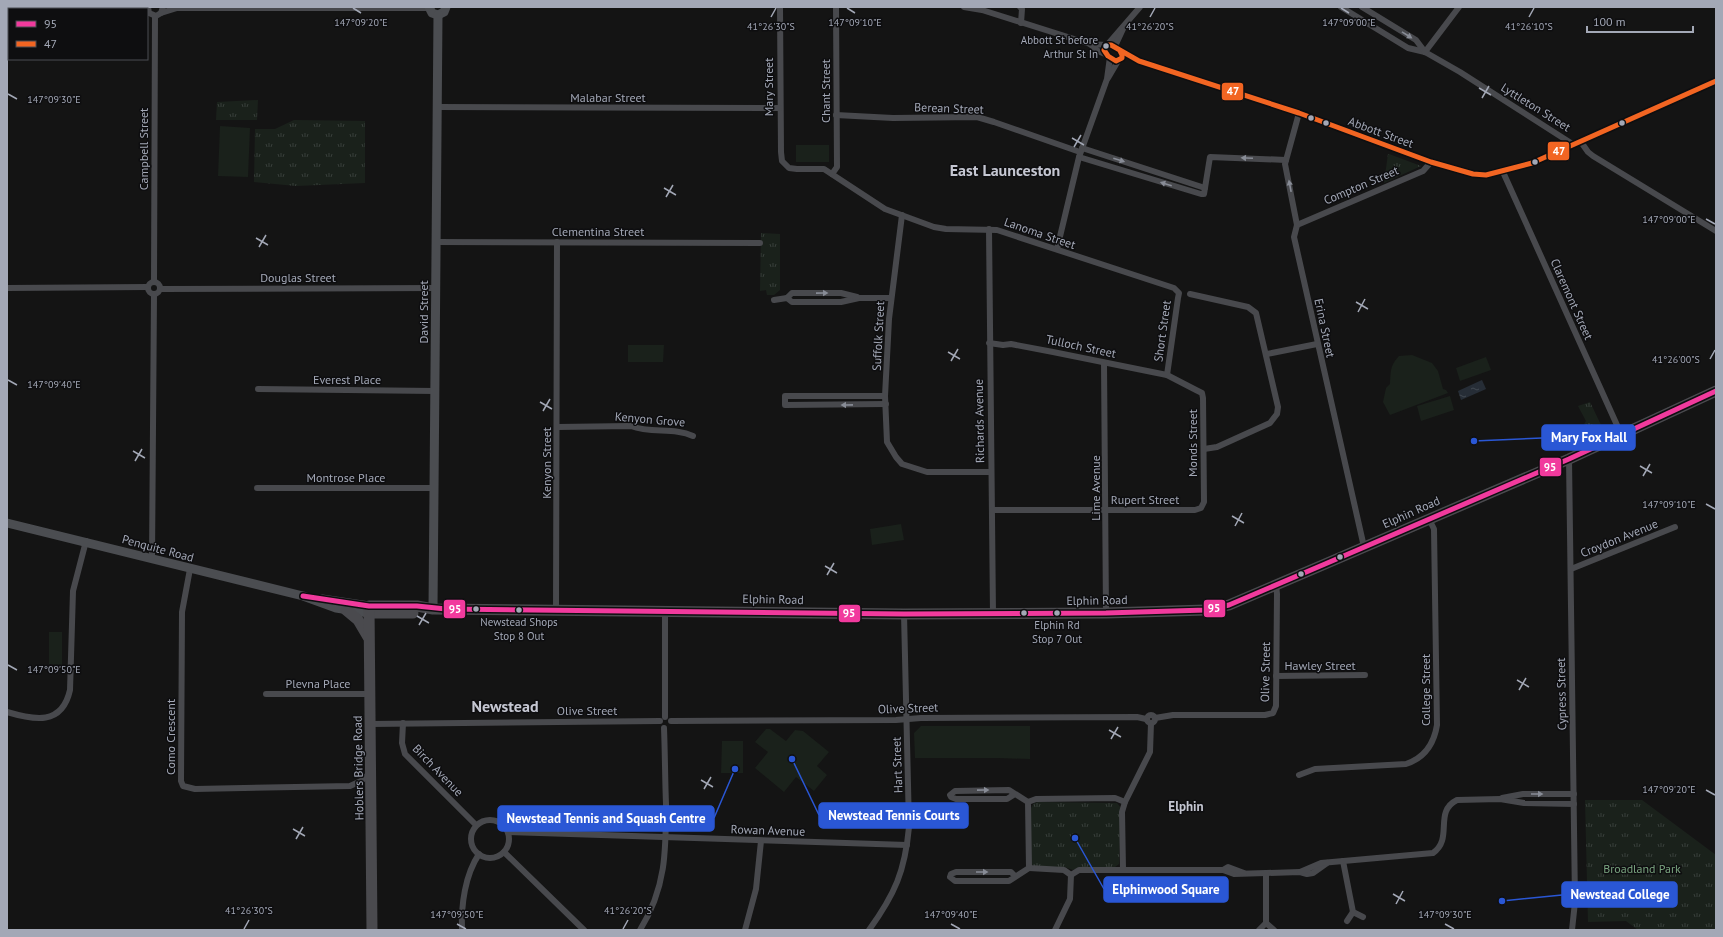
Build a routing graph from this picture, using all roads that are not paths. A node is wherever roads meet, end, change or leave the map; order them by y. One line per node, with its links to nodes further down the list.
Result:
1 (34, 7): 13 (street)
2 (317, 7): 3 (street); 14 (street)
3 (429, 7): 17 (street)
4 (446, 7): 17 (street)
5 (780, 7): 30 (street, Mary Street)
6 (836, 7): 32 (street, Chant Street)
7 (964, 7): 18 (street)
8 (1020, 7): 18 (street)
9 (1140, 7): 19 (street)
10 (1341, 7): 23 (street, Lyttleton Street)
11 (1362, 7): 23 (street, Lyttleton Street, one-way to 23)
12 (1459, 7): 23 (street)
13 (136, 8)
14 (176, 8): 16 (street)
15 (148, 11): 16 (street)
16 (160, 12): 50 (street, Campbell Street)
17 (438, 15): 29 (street, David Street)
18 (1021, 23): 20 (street)
19 (1126, 24): 21 (street); 22 (street)
20 (1090, 44): 21 (street); 24 (street)
21 (1107, 44): 22 (street, Abbott Street); 24 (street)
22 (1118, 49): 25 (street); 26 (street, Abbott Street)
23 (1425, 52): 34 (street, Lyttleton Street)
24 (1108, 55): 25 (street); 27 (street)
25 (1119, 61): 26 (street, Abbott Street); 27 (street)
26 (1139, 61): 31 (street, Abbott Street)
27 (1107, 79): 35 (street)
28 (1716, 81): 33 (street, Abbott Street)
29 (438, 107): 30 (street, Malabar Street); 46 (street, David Street)
30 (779, 108): 38 (street, Mary Street)
31 (1299, 113): 36 (street, Erina Street); 37 (street, Abbott Street)
32 (836, 115): 35 (street, Berean Street); 40 (street, Chant Street)
33 (1581, 142): 34 (street, Abbott Street); 45 (street, Lyttleton Street)
34 (1574, 145): 39 (street, Abbott Street)
35 (1080, 153): 41 (street, Berean Street, one-way to 41); 41 (street, Berean Street, one-way to 35); 49 (street)
36 (1286, 160): 41 (street, one-way to 41); 43 (street, Erina Street, one-way to 36)
37 (1431, 162): 39 (street, Abbott Street); 43 (street, Compton Street)
38 (786, 166): 40 (street, Lanoma Street)
39 (1503, 172): 71 (street, Claremont Street)
40 (832, 174): 42 (street, Lanoma Street)
41 (1205, 188)
42 (902, 215): 44 (street, Lanoma Street); 58 (street, Suffolk Street)
43 (1297, 225): 61 (street, Erina Street)
44 (989, 229): 49 (street, Lanoma Street); 60 (street, Richards Avenue)
45 (1716, 231)
46 (435, 242): 47 (street, Clementina Street); 53 (street, David Street)
47 (557, 242): 48 (street, Clementina Street); 70 (street, Kenyon Street)
48 (760, 242)
49 (1057, 249): 55 (street, Lanoma Street)
50 (154, 282): 51 (street); 54 (street)
51 (148, 287): 52 (street); 57 (street)
52 (7, 288)
53 (436, 288): 54 (street, Douglas Street); 66 (street, David Street)
54 (161, 289): 57 (street)
55 (1177, 290): 64 (street, Short Street)
56 (1190, 294): 62 (street)
57 (154, 295): 86 (street)
58 (891, 298): 59 (street); 68 (street, Suffolk Street)
59 (774, 300)
60 (989, 343): 63 (street, Tulloch Street); 75 (street, Richards Avenue)
61 (1317, 344): 62 (street); 85 (street, Erina Street)
62 (1266, 354): 73 (street)
63 (1104, 363): 64 (street, Tulloch Street); 80 (street, Lime Avenue)
64 (1167, 375): 73 (street, Monds Street)
65 (258, 389): 66 (street, Everest Place)
66 (435, 391): 77 (street, David Street)
67 (1716, 391): 71 (highway, Elphin Road)
68 (886, 396): 69 (street, Suffolk Street); 69 (street, one-way to 68)
69 (886, 404): 75 (street, Suffolk Street)
70 (557, 427): 72 (street, Kenyon Grove); 94 (street, Kenyon Street)
71 (1621, 434): 74 (highway, Elphin Road)
72 (693, 436)
73 (1204, 449): 78 (street, Monds Street)
74 (1569, 458): 81 (highway, Elphin Road); 88 (street, Cypress Street)
75 (991, 472): 79 (street, Richards Avenue)
76 (256, 488): 77 (street, Montrose Place)
77 (435, 488): 91 (street, David Street)
78 (1201, 508): 80 (street, Rupert Street)
79 (992, 510): 80 (street, Rupert Street); 98 (street, Richards Avenue)
80 (1106, 510): 96 (street, Lime Avenue)
81 (1429, 519): 85 (highway, Elphin Road); 113 (street, College Street)
82 (7, 523): 84 (street, Penquite Road)
83 (1675, 527): 88 (street, Croydon Avenue)
84 (86, 541): 86 (street, Penquite Road); 104 (street)
85 (1364, 547): 89 (highway, Elphin Road)
86 (152, 559): 87 (street, Penquite Road)
87 (190, 569): 90 (street, Penquite Road); 112 (street, Como Crescent)
88 (1571, 569): 115 (street, Cypress Street)
89 (1276, 585): 96 (highway, Elphin Road); 101 (street, Olive Street)
90 (303, 596): 92 (street, Penquite Road); 93 (street, Penquite Road)
91 (433, 609): 93 (highway, Elphin Road); 94 (highway, Elphin Road)
92 (346, 610): 93 (street, Penquite Road); 99 (highway)
93 (370, 610): 99 (highway, Hoblers Bridge Road)
94 (556, 611): 95 (highway, Elphin Road)
95 (665, 611): 97 (highway, Elphin Road); 105 (street)
96 (1106, 613): 98 (highway, Elphin Road)
97 (904, 614): 98 (highway, Elphin Road); 106 (street, Hart Street)
98 (993, 614)
99 (370, 640): 103 (highway, Hoblers Bridge Road)
100 (1365, 675): 101 (street, Hawley Street)
101 (1276, 676): 107 (street, Olive Street)
102 (266, 694): 103 (street, Plevna Place)
103 (370, 694): 110 (highway, Hoblers Bridge Road)
104 (7, 712)
105 (663, 719): 108 (street); 109 (street, Olive Street); 111 (street)
106 (907, 719): 107 (street, Olive Street); 108 (street, Olive Street); 124 (street, Hart Street)
107 (1151, 720): 118 (street)
108 (671, 721): 111 (street)
109 (403, 723): 110 (street, Olive Street); 120 (street, Birch Avenue)
110 (370, 724): 112 (highway, Hoblers Bridge Road)
111 (664, 728): 122 (street)
112 (371, 772): 137 (highway, Hoblers Bridge Road)
113 (1300, 775)
114 (1015, 794): 114 (street, one-way to 114); 117 (street)
115 (1574, 794): 116 (street, one-way to 115); 119 (street, Cypress Street)
116 (1500, 799): 119 (street); 127 (street)
117 (1028, 802): 118 (street); 128 (street)
118 (1125, 802): 129 (street)
119 (1574, 804): 146 (street, Cypress Street)
120 (476, 825): 121 (street); 126 (street)
121 (508, 832): 122 (street, Rowan Avenue); 125 (street)
122 (666, 836): 123 (street, Rowan Avenue); 140 (street)
123 (762, 840): 124 (street, Rowan Avenue); 141 (street)
124 (908, 845): 142 (street, Hart Street)
125 (504, 852): 126 (street); 139 (street)
126 (479, 854): 138 (street)
127 (1343, 861): 130 (street); 133 (street)
128 (1029, 868): 131 (street); 132 (street)
129 (1123, 869): 130 (street); 131 (street)
130 (1266, 872): 136 (street)
131 (1071, 875): 143 (street)
132 (1015, 876): 132 (street, one-way to 132)
133 (1353, 912): 134 (street); 135 (street)
134 (1363, 917)
135 (1347, 921)
136 (1266, 923): 144 (street); 145 (street)
137 (372, 930)
138 (462, 930)
139 (584, 930)
140 (640, 930)
141 (745, 930)
142 (869, 930)
143 (1055, 930)
144 (1259, 930)
145 (1274, 930)
146 (1572, 930)

